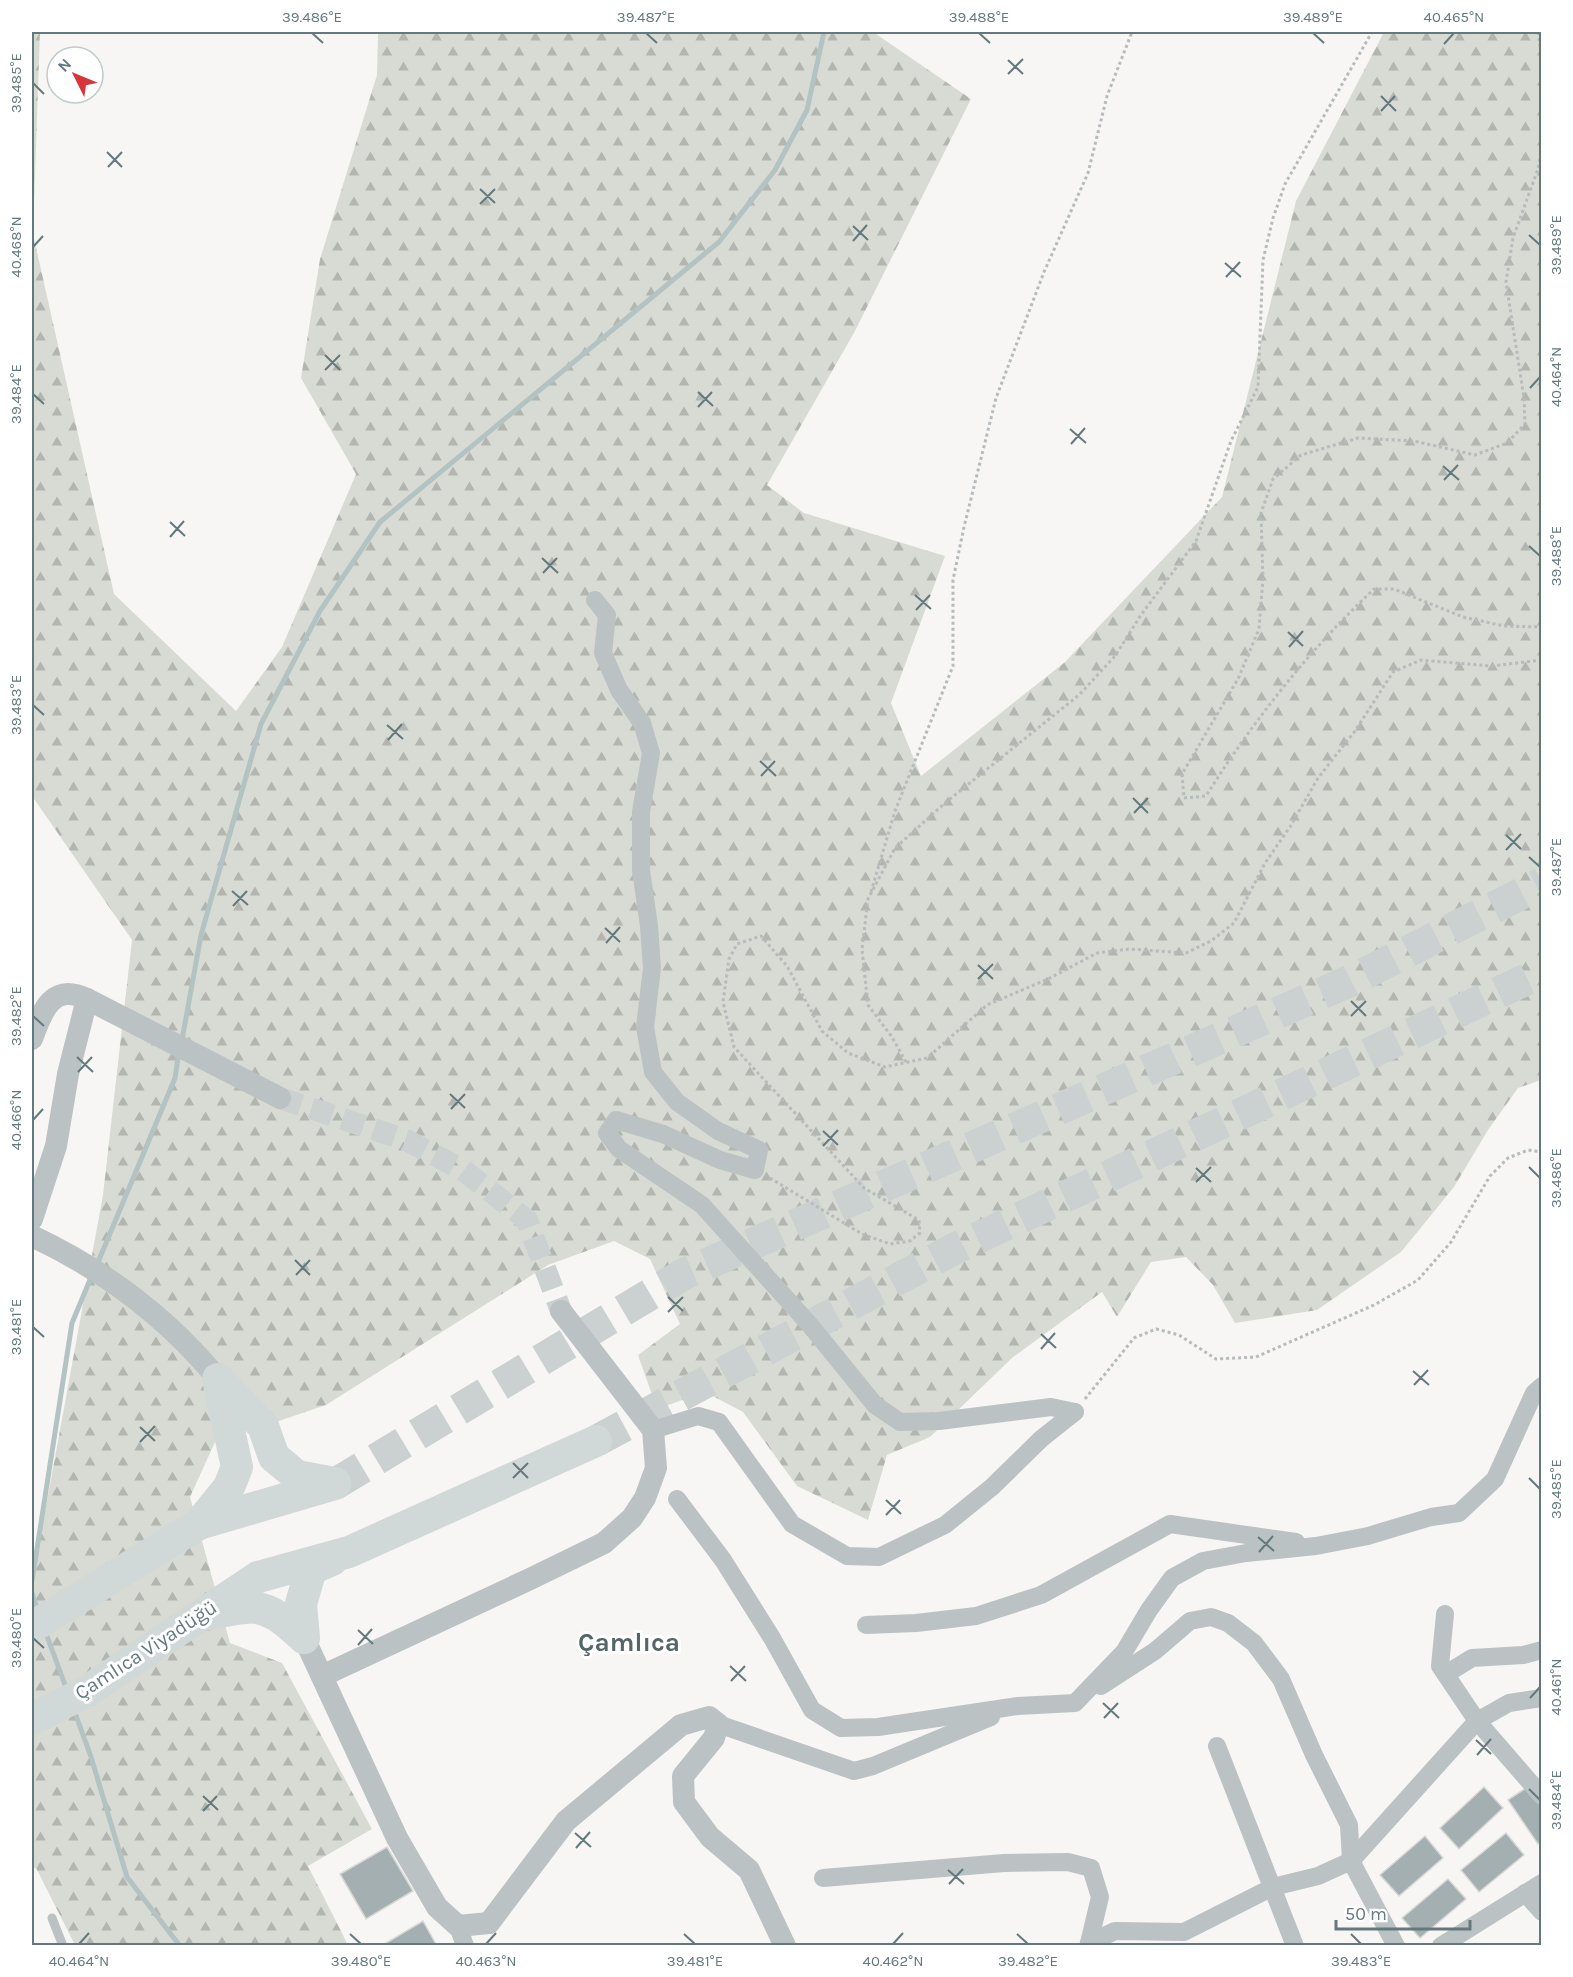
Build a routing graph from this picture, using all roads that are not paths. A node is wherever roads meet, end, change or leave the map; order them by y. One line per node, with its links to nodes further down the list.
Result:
1 (595, 600): 10 (street)
2 (94, 1002): 3 (street); 4 (street); 5 (street)
3 (32, 1039)
4 (280, 1098)
5 (32, 1220)
6 (41, 1241): 8 (street)
7 (561, 1311): 10 (street)
8 (218, 1379): 13 (highway); 13 (highway)
9 (1542, 1386): 14 (street)
10 (653, 1430): 23 (street)
11 (596, 1441): 15 (highway)
12 (677, 1499): 26 (street)
13 (199, 1524): 19 (highway)
14 (1316, 1546): 18 (street); 25 (street)
15 (349, 1552): 17 (highway, Çamlıca Viyadüğü); 20 (highway)
16 (1445, 1614): 22 (street)
17 (199, 1615): 20 (highway); 27 (highway, Çamlıca Viyadüğü)
18 (866, 1625)
19 (32, 1627)
20 (304, 1638): 23 (street)
21 (1542, 1650): 22 (street)
22 (1446, 1674): 28 (street)
23 (322, 1676): 39 (street)
24 (1542, 1698): 28 (street)
25 (1075, 1703): 26 (street); 32 (street)
26 (1018, 1706): 29 (street)
27 (32, 1719)
28 (1477, 1721): 31 (street); 32 (street)
29 (718, 1724): 39 (street); 42 (street)
30 (1217, 1746): 35 (street)
31 (1542, 1796)
32 (1351, 1861): 35 (street); 44 (street)
33 (823, 1878): 40 (street)
34 (1542, 1883): 36 (street)
35 (1273, 1887): 40 (street); 43 (street)
36 (1525, 1893): 37 (street); 45 (street)
37 (1542, 1912)
38 (52, 1918): 41 (lane)
39 (461, 1936)
40 (1088, 1944)
41 (63, 1946)
42 (785, 1946)
43 (1295, 1946)
44 (1396, 1946)
45 (1442, 1946)

